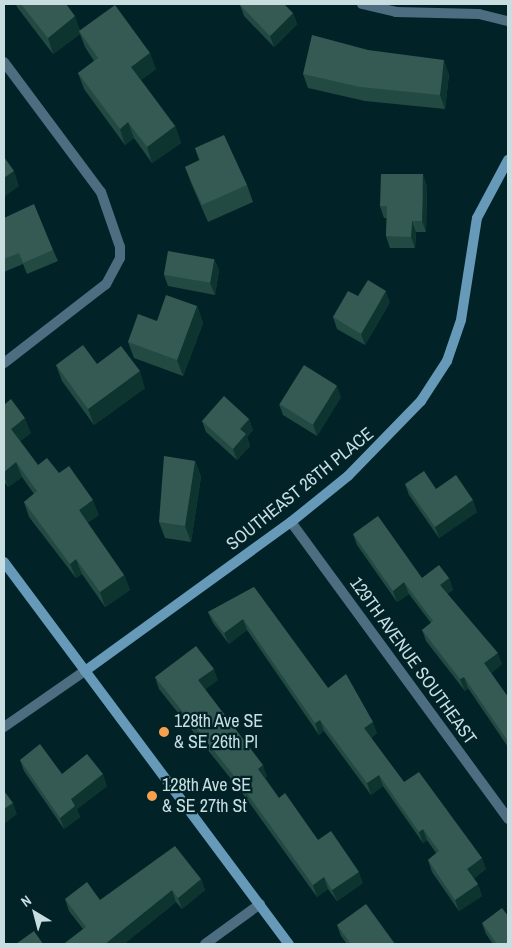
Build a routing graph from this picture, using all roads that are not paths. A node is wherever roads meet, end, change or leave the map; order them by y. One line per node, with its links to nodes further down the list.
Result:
1 (362, 4): 2 (street)
2 (508, 21)
3 (4, 62): 5 (street)
4 (508, 160): 6 (street, SOUTHEAST 26TH PLACE)
5 (4, 363)
6 (291, 522): 8 (street, SOUTHEAST 26TH PLACE); 10 (street, 129TH AVENUE SOUTHEAST)
7 (4, 562): 8 (street)
8 (86, 671): 9 (street, SOUTHEAST 26TH PLACE); 11 (street)
9 (4, 727)
10 (508, 819)
11 (260, 904): 12 (street); 13 (street)
12 (205, 944)
13 (289, 944)

